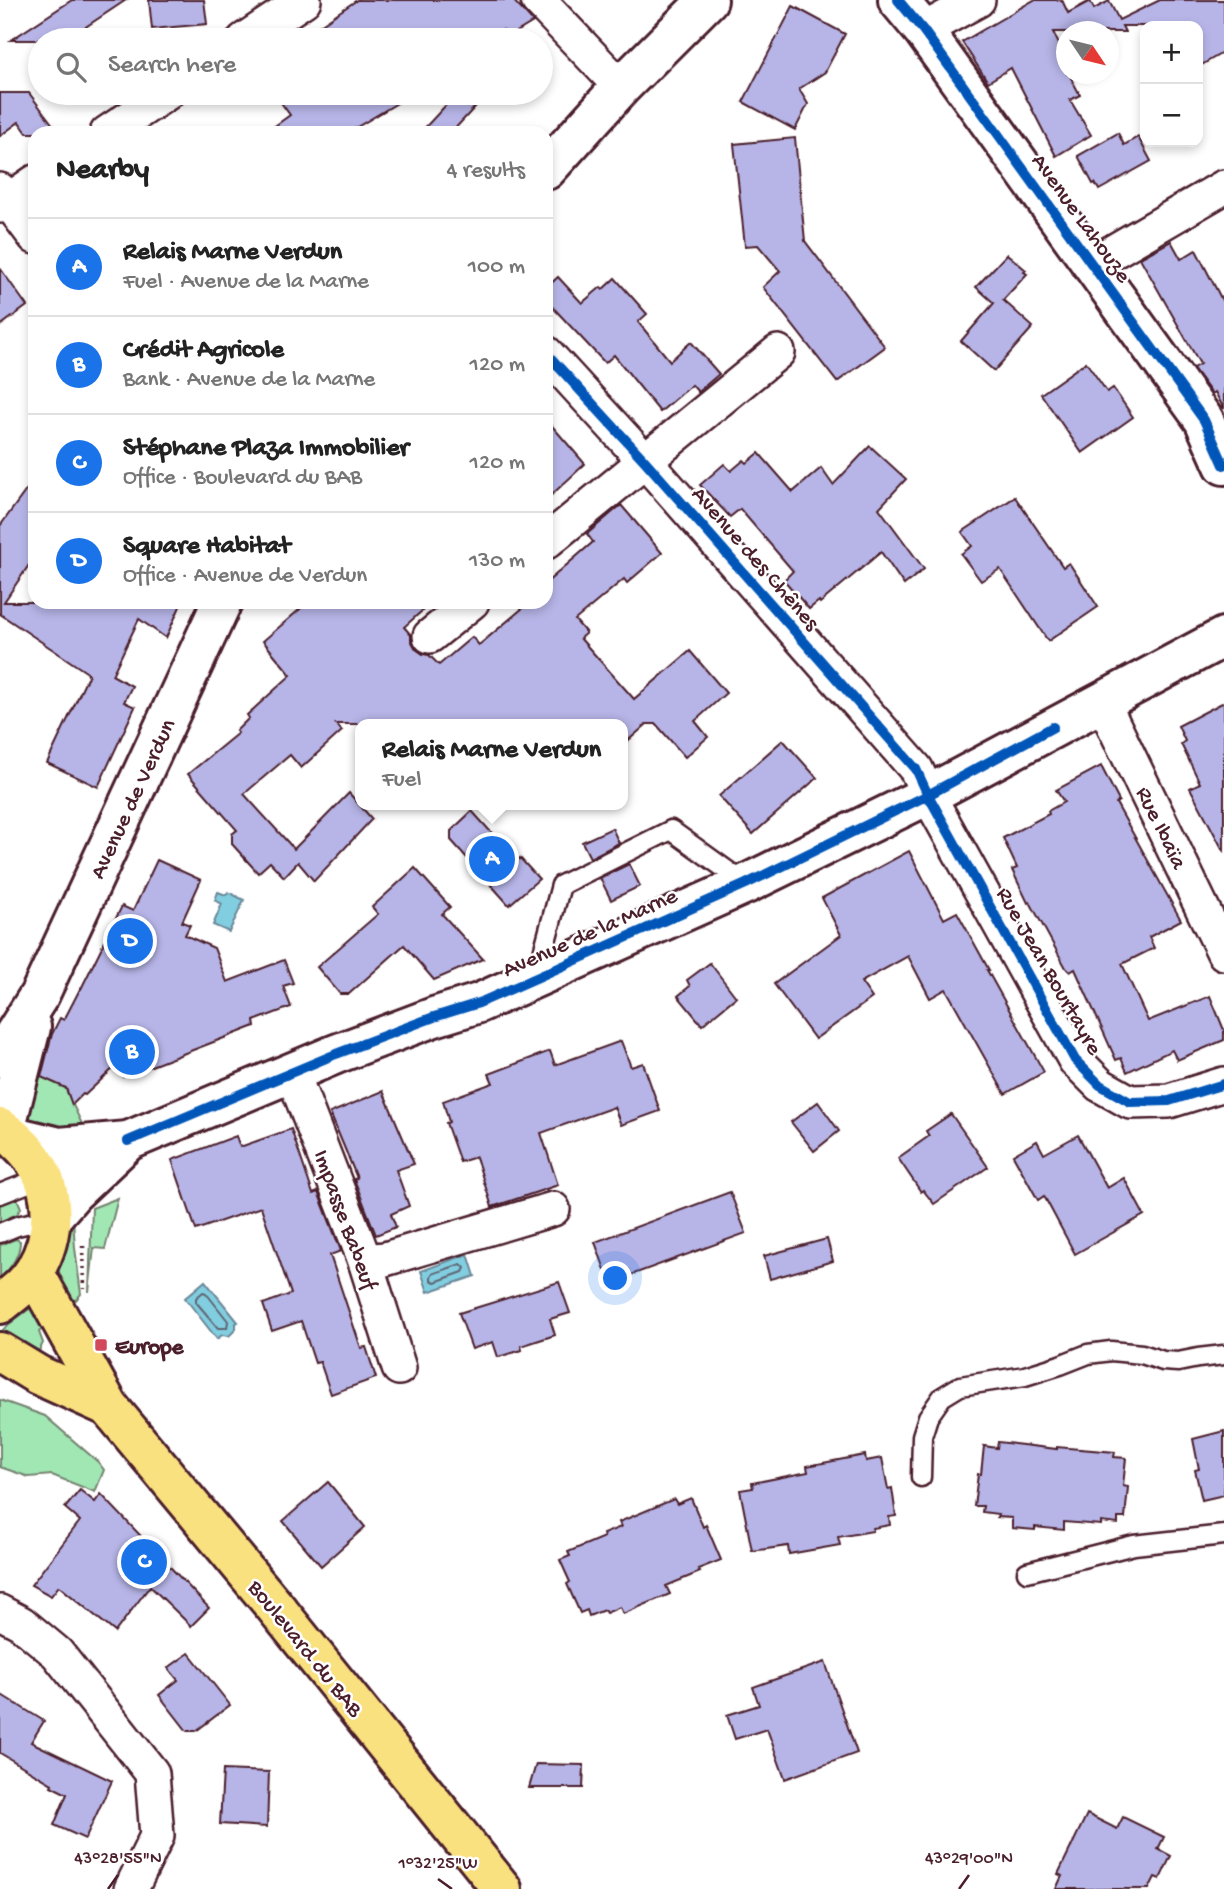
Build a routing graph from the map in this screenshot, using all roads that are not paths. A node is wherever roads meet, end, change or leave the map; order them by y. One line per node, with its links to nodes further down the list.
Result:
1 (304, 0): 6 (street)
2 (538, 0): 8 (street)
3 (708, 0): 8 (main road)
4 (898, 0): 7 (main road, Avenue Lahouze)
5 (978, 0): 7 (street)
6 (262, 28)
7 (923, 30): 16 (main road, Avenue Lahouze)
8 (621, 87): 11 (main road)
9 (149, 105): 10 (street)
10 (118, 126)
11 (553, 162)
12 (28, 186): 14 (street)
13 (1224, 187): 16 (street)
14 (3, 199): 15 (street)
15 (28, 229)
16 (1092, 264): 20 (main road, Avenue Lahouze)
17 (778, 352): 19 (street)
18 (553, 361): 19 (street, Avenue des Chênes)
19 (645, 461): 21 (street); 27 (street, Avenue des Chênes)
20 (1224, 465)
21 (553, 536)
22 (219, 609): 31 (main road, Avenue de Verdun)
23 (463, 609): 24 (street)
24 (430, 636)
25 (1224, 638): 26 (main road, Avenue de la Marne)
26 (1102, 701): 27 (main road, Avenue de la Marne); 29 (street, Rue Ibaïa)
27 (928, 794): 28 (main road, Avenue de la Marne); 34 (street, Rue Jean Bourtayre)
28 (746, 884): 30 (main road, Avenue de la Marne); 30 (lane)
29 (1224, 953)
30 (536, 978): 33 (main road, Avenue de la Marne)
31 (40, 994): 32 (main road, Avenue de Verdun); 35 (main road, Avenue de Verdun)
32 (0, 1057)
33 (292, 1072): 36 (main road, Avenue de la Marne); 42 (street, Impasse Babeuf)
34 (1224, 1084)
35 (6, 1132): 36 (main road, Avenue de la Marne); 37 (main road)
36 (128, 1141): 37 (lane); 40 (main road, Avenue de la Marne)
37 (44, 1177): 38 (lane); 40 (main road)
38 (0, 1194)
39 (553, 1209): 42 (street)
40 (51, 1217): 41 (lane); 43 (main road)
41 (0, 1233)
42 (365, 1261): 47 (street, Impasse Babeuf)
43 (34, 1272): 44 (main road); 48 (main road, Boulevard du BAB)
44 (0, 1304)
45 (0, 1352): 48 (main road, Boulevard du BAB)
46 (1224, 1355): 49 (lane)
47 (399, 1368)
48 (110, 1407): 54 (main road, Boulevard du BAB)
49 (922, 1477)
50 (1224, 1535): 51 (lane)
51 (1027, 1572)
52 (0, 1612): 53 (street)
53 (131, 1889)
54 (502, 1889)

